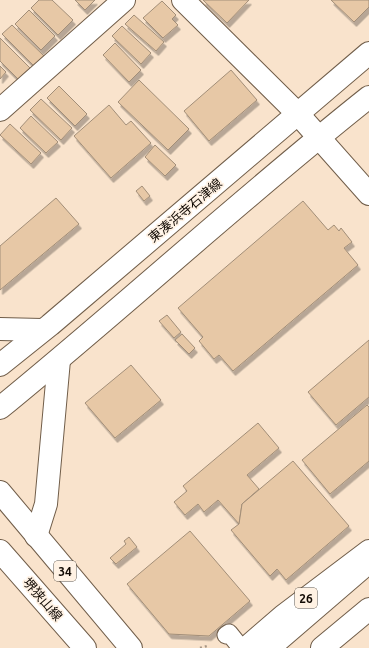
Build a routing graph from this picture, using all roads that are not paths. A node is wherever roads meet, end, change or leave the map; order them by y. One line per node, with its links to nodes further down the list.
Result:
1 (124, 0): 5 (main road)
2 (183, 0): 6 (main road)
3 (369, 53): 6 (main road, 東湊浜寺石津線)
4 (369, 97): 7 (main road)
5 (0, 110)
6 (298, 114): 7 (main road); 10 (main road, 東湊浜寺石津線)
7 (319, 136): 8 (main road); 11 (main road)
8 (369, 194)
9 (0, 329): 10 (main road)
10 (42, 330): 12 (main road, 東湊浜寺石津線)
11 (59, 360): 13 (main road); 15 (main road)
12 (0, 365)
13 (0, 408)
14 (0, 492): 15 (main road, 34)
15 (36, 536): 23 (main road, 34)
16 (0, 551): 22 (main road, 堺狭山線)
17 (369, 551): 25 (main road, 26)
18 (369, 562): 26 (main road, 26)
19 (369, 609): 27 (main road)
20 (369, 620): 28 (main road)
21 (226, 635): 24 (street)
22 (85, 648)
23 (131, 648)
24 (241, 648)
25 (246, 648)
26 (269, 648)
27 (322, 648)
28 (335, 648)

